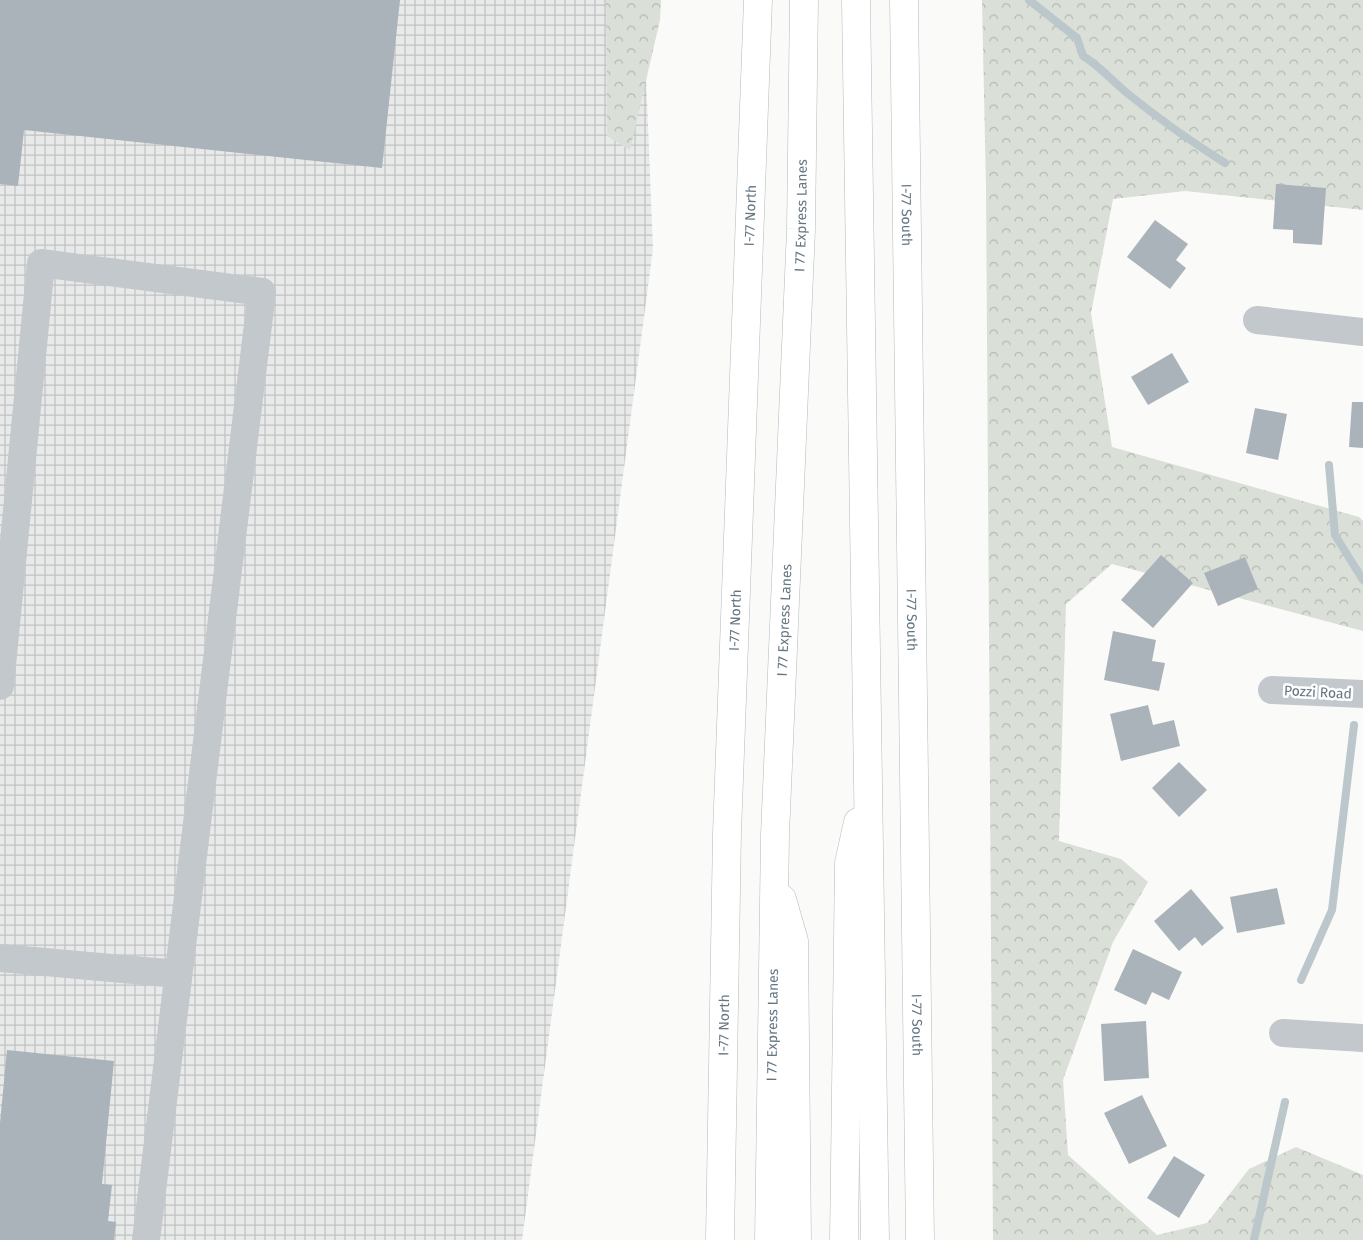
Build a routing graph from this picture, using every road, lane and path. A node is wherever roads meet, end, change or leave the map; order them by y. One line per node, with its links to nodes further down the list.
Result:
1 (758, 0): 17 (highway, I-77 North)
2 (804, 0): 11 (highway, I 77 Express Lanes)
3 (856, 0): 10 (highway)
4 (904, 0): 22 (highway, I-77 South)
5 (1257, 320): 6 (street)
6 (1363, 332)
7 (0, 686): 13 (street)
8 (1272, 690): 9 (street, Pozzi Road)
9 (1363, 694)
10 (868, 782): 20 (highway); 21 (highway)
11 (774, 869): 18 (highway, I 77 Express Lanes); 19 (highway)
12 (0, 958): 13 (street)
13 (178, 974): 16 (street)
14 (1283, 1033): 15 (street)
15 (1363, 1038)
16 (146, 1240)
17 (720, 1240)
18 (769, 1240)
19 (797, 1240)
20 (844, 1240)
21 (875, 1240)
22 (920, 1240)

